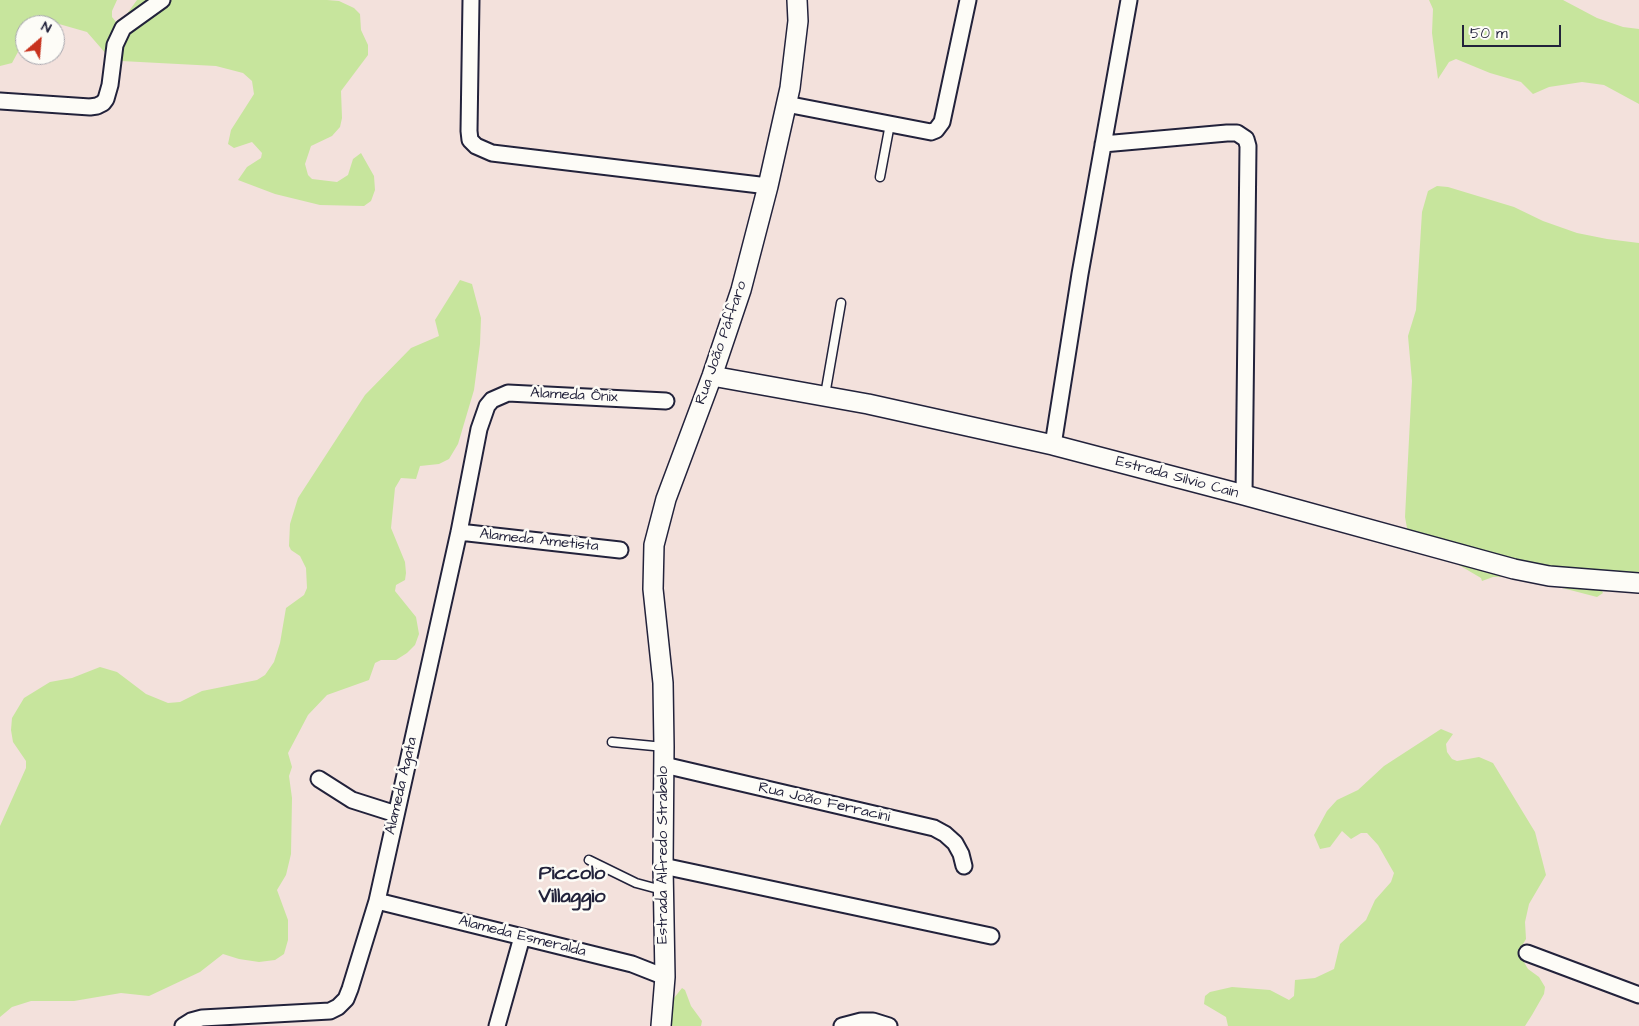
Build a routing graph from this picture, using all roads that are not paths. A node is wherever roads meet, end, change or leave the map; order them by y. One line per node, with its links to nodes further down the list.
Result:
1 (162, 0): 6 (street)
2 (471, 0): 11 (street)
3 (797, 0): 7 (street, Rua João Páffaro)
4 (968, 0): 8 (street)
5 (1129, 0): 9 (street)
6 (0, 102)
7 (786, 104): 8 (street); 11 (street, Rua João Páffaro)
8 (890, 124): 10 (lane)
9 (1103, 144): 17 (street); 18 (street)
10 (880, 177)
11 (768, 186): 13 (street, Rua João Páffaro)
12 (842, 303): 14 (lane)
13 (712, 376): 14 (street, Estrada Silvio Cain); 22 (street, Rua João Páffaro)
14 (825, 395): 17 (street, Estrada Silvio Cain)
15 (666, 401): 16 (street, Alameda Ônix)
16 (487, 406): 19 (street, Alameda Ágata)
17 (1053, 445): 18 (street, Estrada Silvio Cain)
18 (1244, 495): 21 (street, Estrada Silvio Cain)
19 (459, 532): 20 (street, Alameda Ametista); 26 (street, Alameda Ágata)
20 (620, 550)
21 (1639, 583)
22 (663, 683): 24 (street, Estrada Alfredo Strabelo)
23 (612, 742): 24 (lane)
24 (664, 756): 28 (street, Estrada Alfredo Strabelo); 29 (street, Rua João Ferracini)
25 (319, 779): 26 (street)
26 (396, 814): 31 (street, Alameda Ágata)
27 (589, 860): 30 (lane)
28 (663, 866): 30 (street, Estrada Alfredo Strabelo); 32 (street)
29 (964, 866)
30 (664, 891): 35 (street, Estrada Alfredo Strabelo)
31 (376, 900): 33 (street, Alameda Esmeralda); 37 (street, Alameda Ágata)
32 (991, 936)
33 (522, 937): 35 (street, Alameda Esmeralda); 38 (street)
34 (1526, 953): 36 (street)
35 (665, 977): 39 (street, Estrada Alfredo Strabelo)
36 (1639, 995)
37 (183, 1026)
38 (497, 1026)
39 (661, 1026)
40 (842, 1026): 41 (street)
41 (889, 1026)

